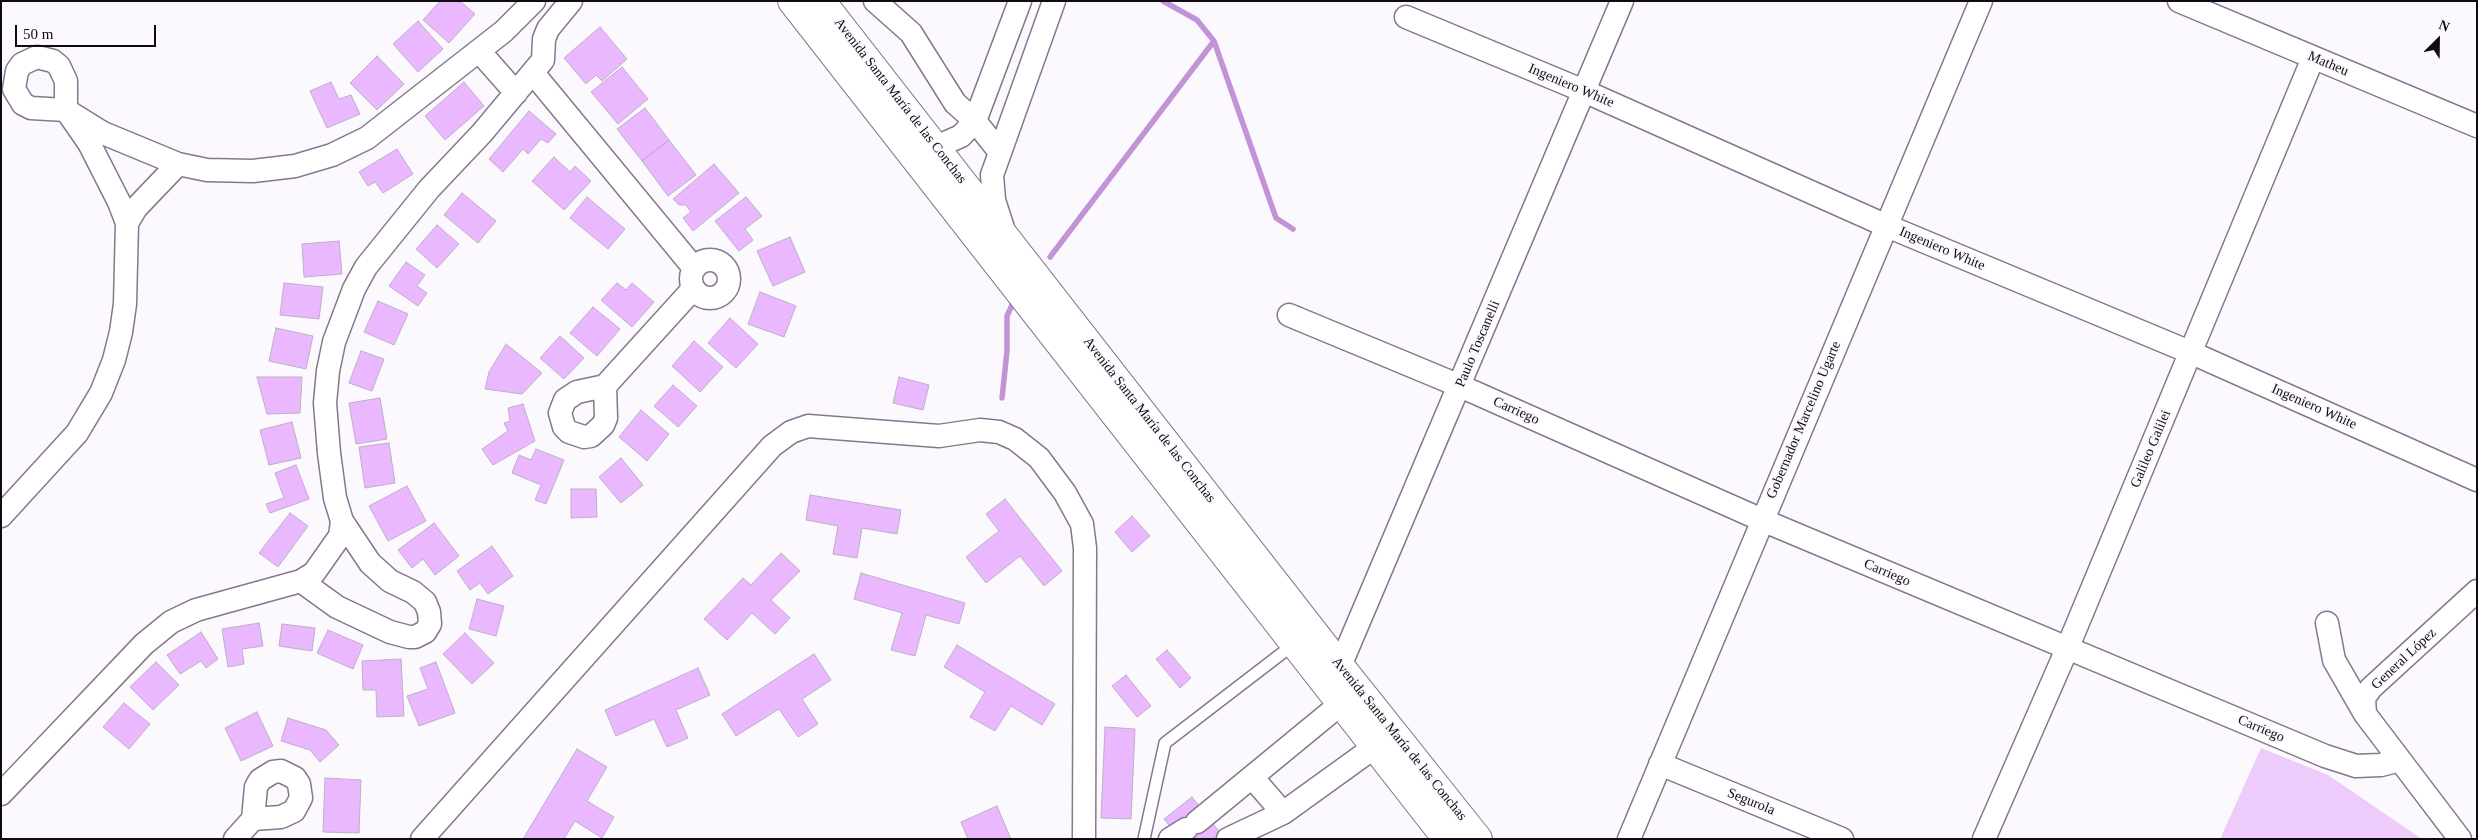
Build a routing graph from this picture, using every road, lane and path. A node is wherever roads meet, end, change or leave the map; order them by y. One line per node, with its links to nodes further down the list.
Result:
1 (571, 1): 12 (street)
2 (792, 1): 37 (main road, Avenida Santa María de las Conchas)
3 (875, 1): 18 (street)
4 (1020, 1): 18 (street)
5 (1054, 1): 21 (street)
6 (1622, 1): 16 (street, Paulo Toscanelli)
7 (1981, 1): 24 (street, Gobernador Marcelino Ugarte)
8 (2179, 1): 14 (street, Matheu)
9 (825, 4): 20 (main road, Avenida Santa María de las Conchas)
10 (530, 5): 12 (street); 13 (street)
11 (1406, 17): 16 (street, Ingeniero White)
12 (548, 28): 15 (street)
13 (479, 51): 17 (street); 22 (street)
14 (2313, 58): 19 (street, Matheu); 27 (street, Galileo Galilei)
15 (533, 72): 17 (street); 28 (street)
16 (1584, 92): 24 (street, Ingeniero White); 29 (street, Paulo Toscanelli)
17 (516, 93): 32 (street)
18 (975, 121): 20 (street); 21 (street)
19 (2477, 126)
20 (936, 147): 25 (main road, Avenida Santa María de las Conchas)
21 (999, 151): 25 (street)
22 (178, 164): 23 (street); 23 (street)
23 (127, 223): 31 (street)
24 (1887, 226): 27 (street, Ingeniero White); 33 (street, Gobernador Marcelino Ugarte)
25 (1004, 234): 39 (main road, Avenida Santa María de las Conchas)
26 (1289, 315): 29 (street, Carriego)
27 (2192, 353): 30 (street, Ingeniero White); 38 (street, Galileo Galilei)
28 (605, 386)
29 (1460, 386): 33 (street, Carriego); 39 (street, Paulo Toscanelli)
30 (2477, 480)
31 (1, 516)
32 (342, 520): 34 (street); 34 (street)
33 (1762, 520): 38 (street, Carriego); 43 (street, Gobernador Marcelino Ugarte)
34 (301, 581): 45 (street)
35 (2477, 591): 40 (street, General López)
36 (2327, 623): 40 (street)
37 (1296, 642): 39 (main road, Avenida Santa María de las Conchas); 53 (lane)
38 (2067, 648): 42 (street, Carriego); 58 (street, Galileo Galilei)
39 (1347, 684): 41 (main road, Avenida Santa María de las Conchas); 44 (street)
40 (2365, 714): 42 (street)
41 (1390, 735): 46 (street); 54 (main road, Avenida Santa María de las Conchas); 55 (main road, Avenida Santa María de las Conchas)
42 (2400, 760): 59 (street)
43 (1660, 764): 56 (street, Gobernador Marcelino Ugarte); 57 (street, Segurola)
44 (1252, 776): 46 (street); 48 (street)
45 (1, 794)
46 (1283, 813): 49 (street)
47 (253, 819): 50 (street)
48 (1192, 825): 49 (street)
49 (1231, 837)
50 (235, 839)
51 (422, 839): 52 (street)
52 (1084, 839)
53 (1144, 839)
54 (1447, 839)
55 (1478, 839)
56 (1629, 839)
57 (1842, 839)
58 (1984, 839)
59 (2460, 839)

